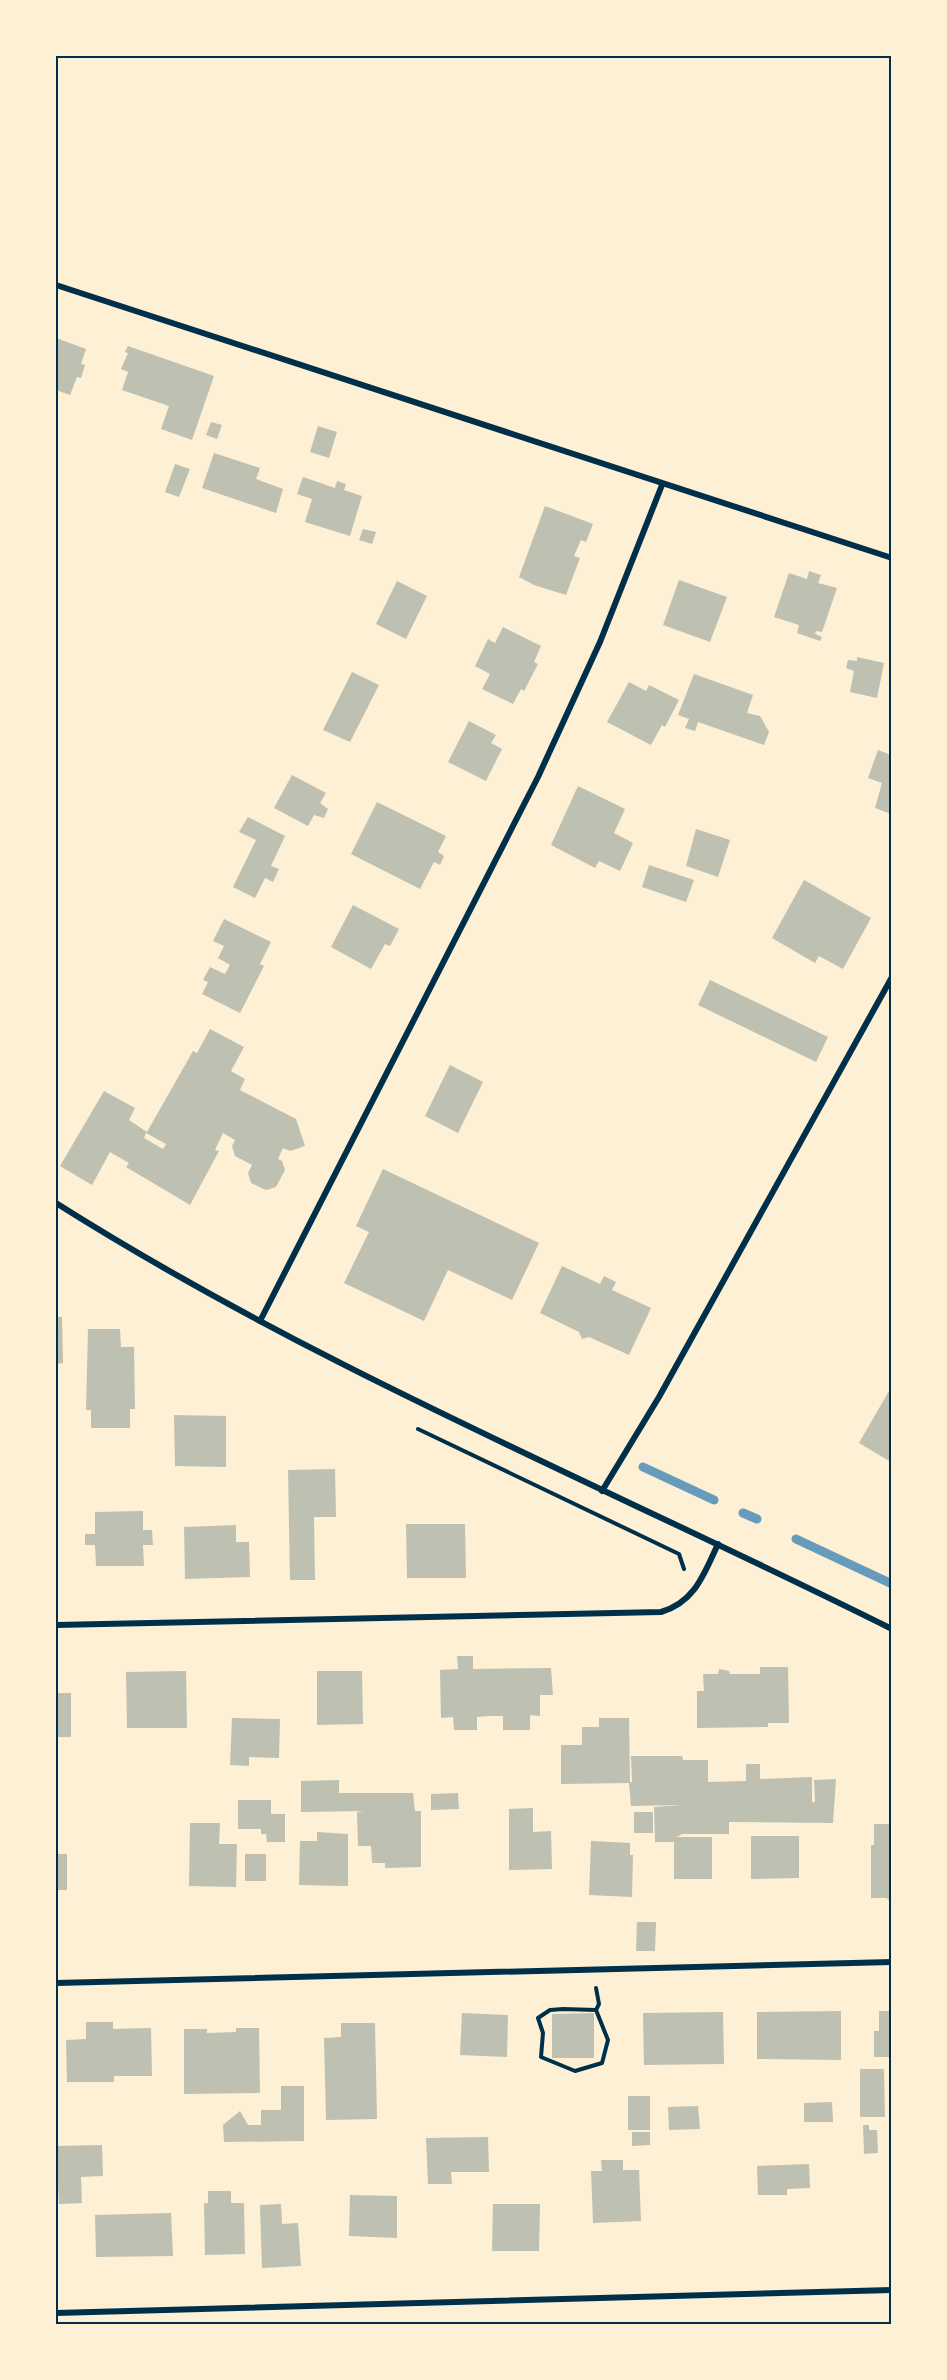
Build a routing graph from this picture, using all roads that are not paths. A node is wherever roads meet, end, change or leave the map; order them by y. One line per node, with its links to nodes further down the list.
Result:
1 (56, 285): 2 (street)
2 (663, 484): 3 (street); 6 (street)
3 (891, 558)
4 (891, 976): 7 (street)
5 (56, 1203): 6 (street)
6 (260, 1321): 7 (street)
7 (602, 1491): 8 (street)
8 (718, 1544): 9 (street); 10 (street)
9 (56, 1625)
10 (891, 1629)
11 (891, 1962): 12 (street)
12 (56, 1983)
13 (891, 2290): 14 (street)
14 (56, 2313)

